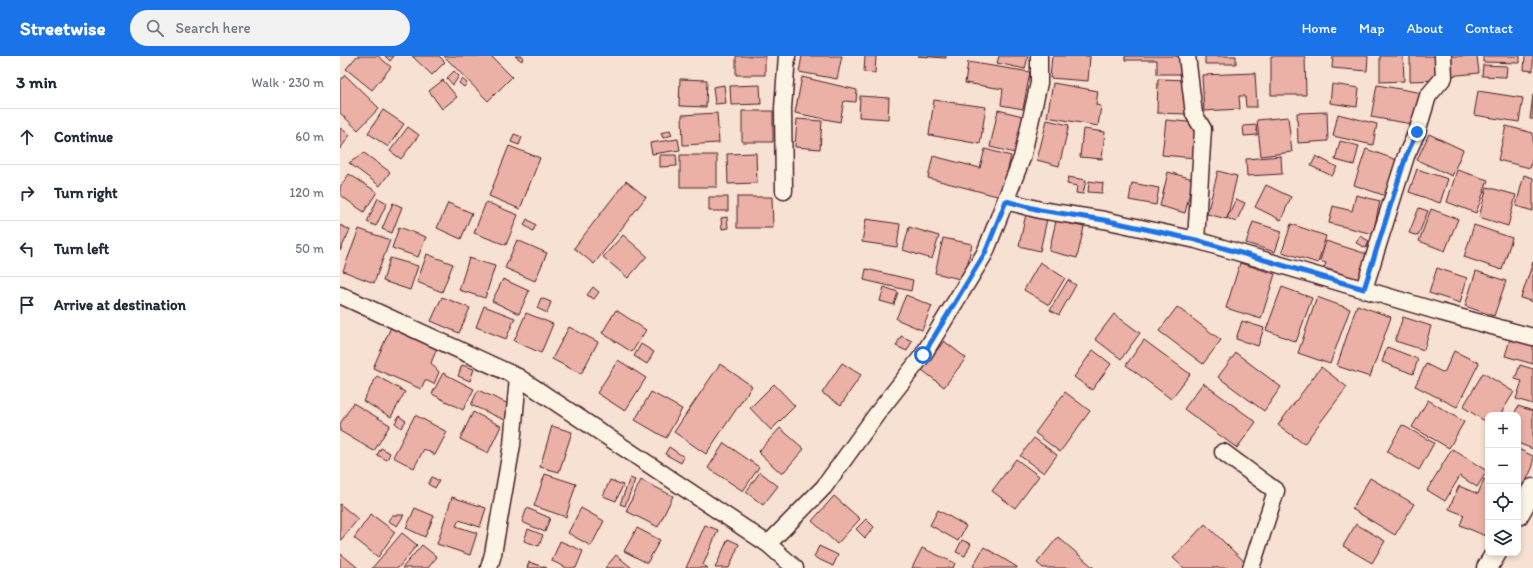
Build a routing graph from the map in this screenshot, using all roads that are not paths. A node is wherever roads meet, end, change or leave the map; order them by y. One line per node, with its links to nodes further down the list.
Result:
1 (787, 56): 5 (street)
2 (1039, 56): 6 (street)
3 (1187, 56): 7 (street)
4 (1443, 56): 8 (street)
5 (784, 191)
6 (1006, 201): 7 (street); 15 (street)
7 (1196, 240): 8 (street)
8 (1364, 289): 10 (street)
9 (340, 295): 11 (street)
10 (1533, 337)
11 (518, 377): 15 (street); 17 (street)
12 (1223, 452): 19 (street)
13 (1533, 489): 14 (street)
14 (1521, 510)
15 (768, 544): 18 (street)
16 (1494, 556): 20 (street)
17 (490, 568)
18 (795, 568)
19 (1251, 568)
20 (1487, 568)

